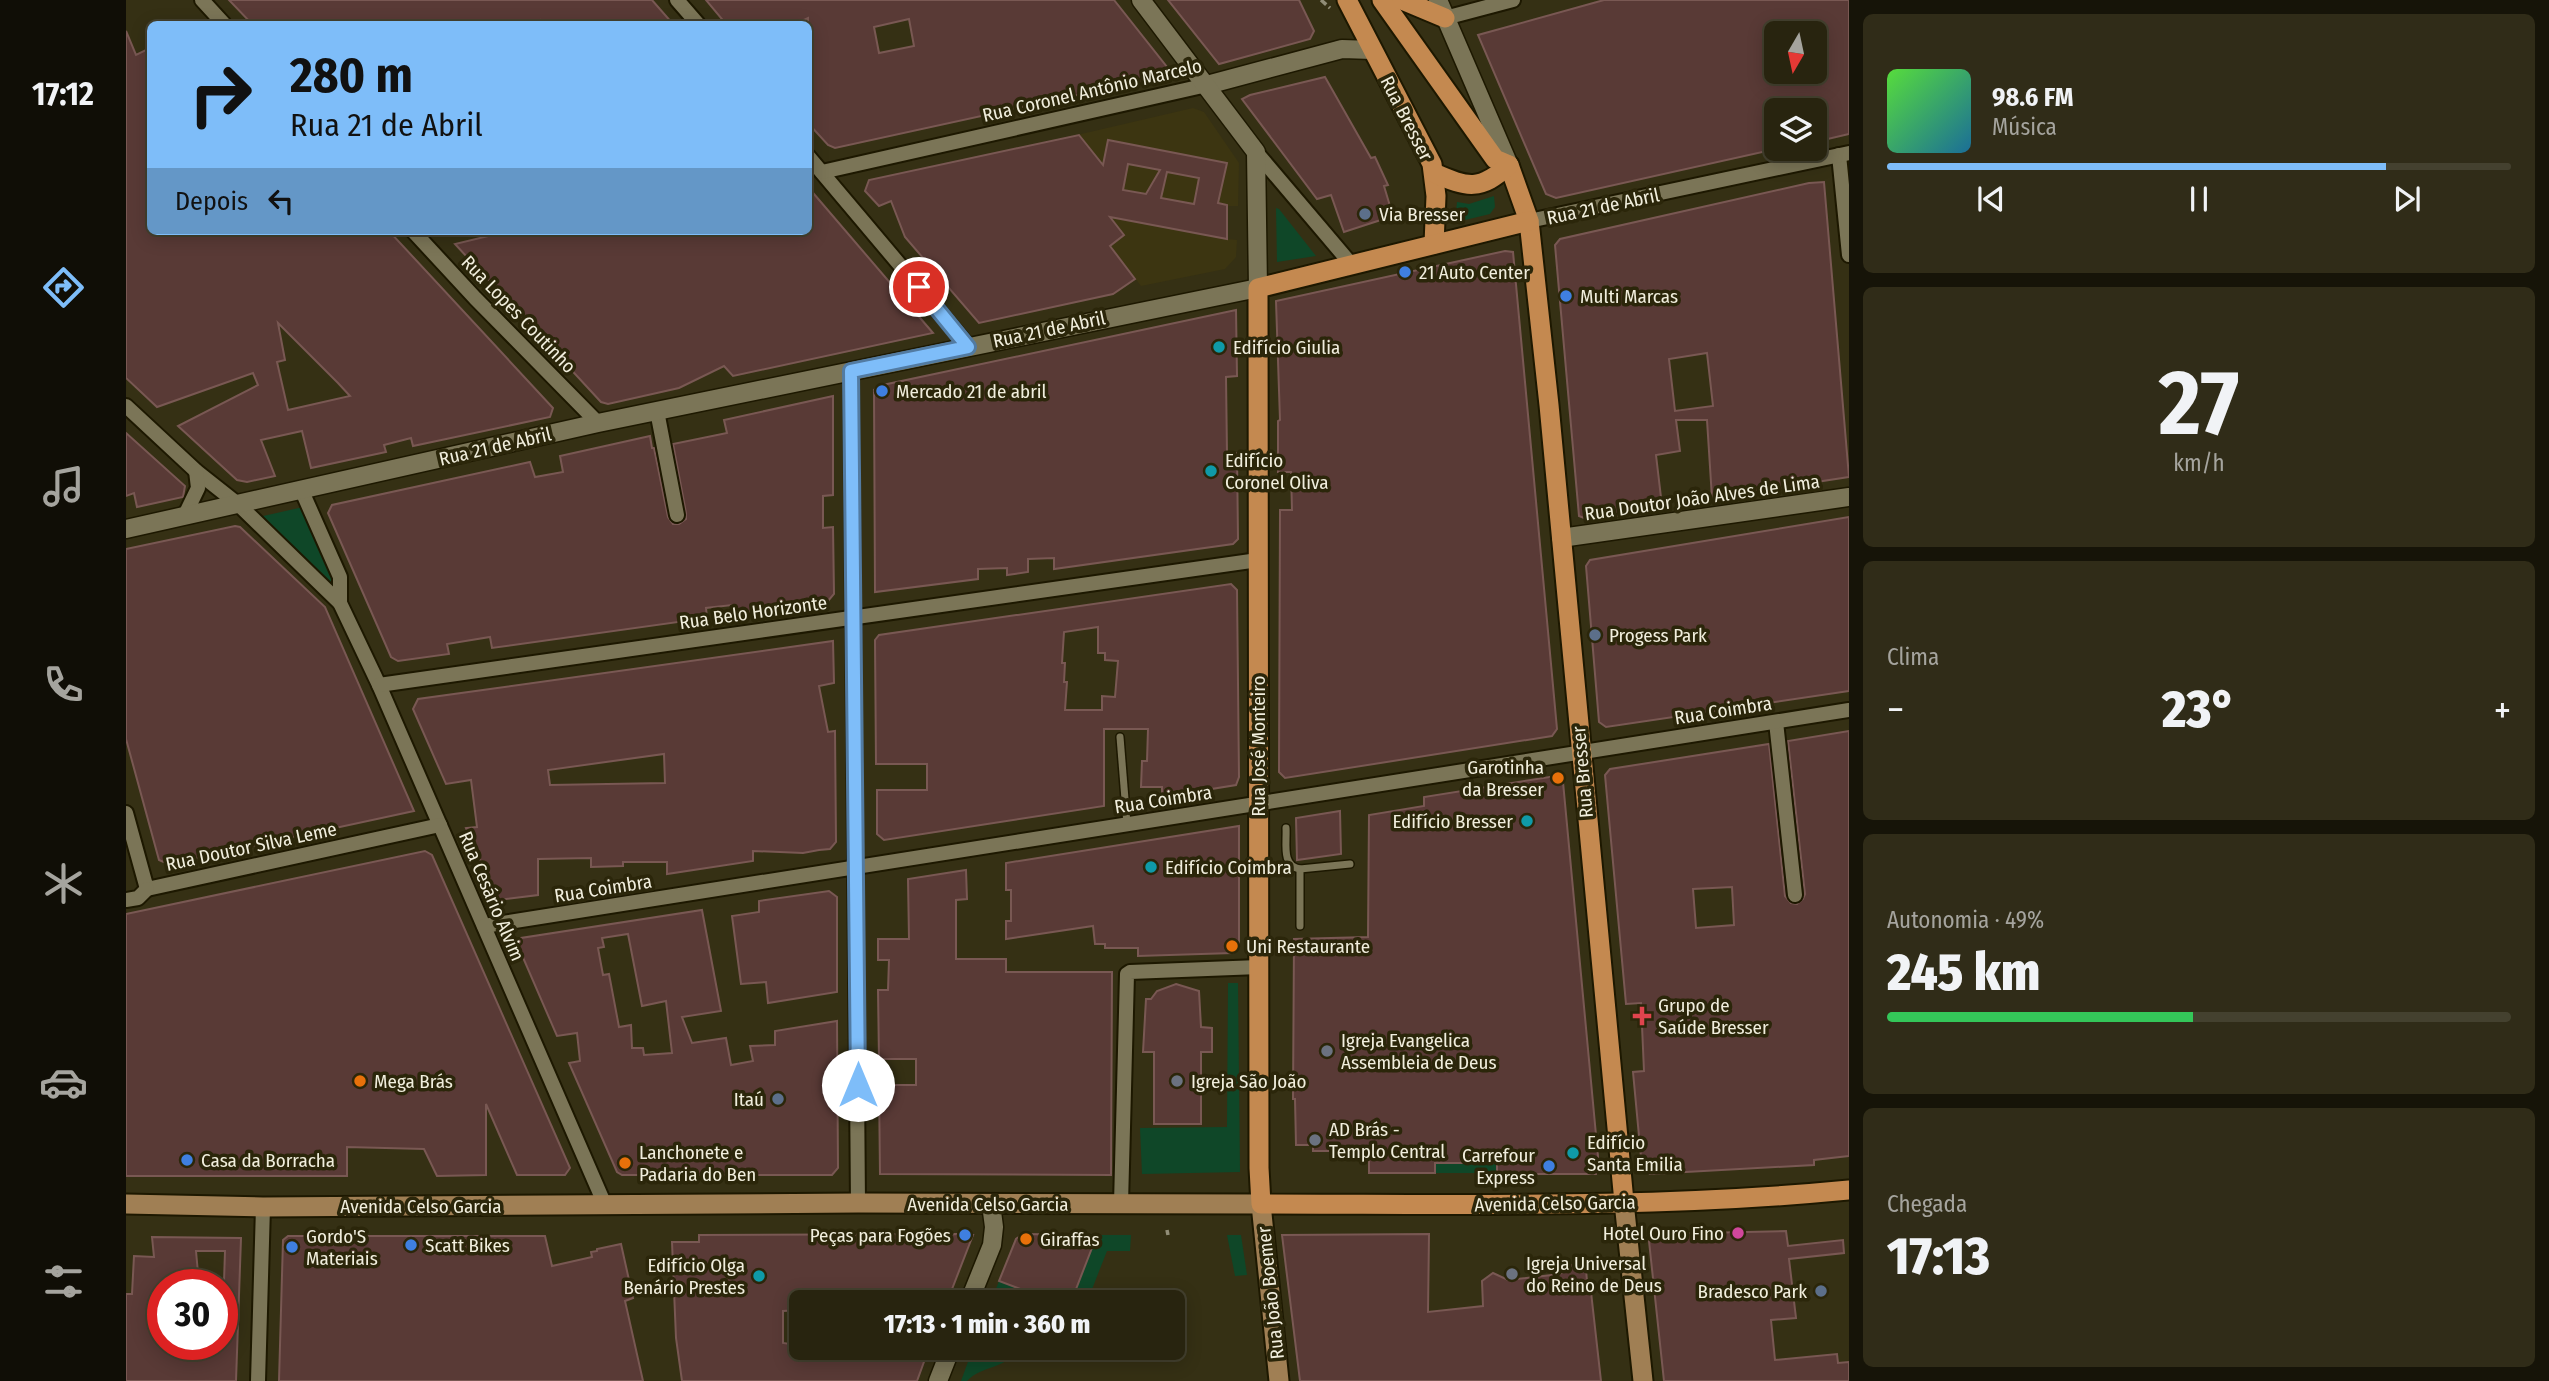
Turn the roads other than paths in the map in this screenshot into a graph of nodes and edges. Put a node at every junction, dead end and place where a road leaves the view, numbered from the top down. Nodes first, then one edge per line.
1 (202, 0) edge
2 (677, 0) edge
3 (1141, 0) edge
4 (1347, 0) edge
5 (1382, 0) edge
6 (1402, 0) edge
7 (1513, 0) edge
8 (1442, 9) edge
9 (221, 21) edge
10 (695, 21) edge
11 (1360, 26) junction
12 (1342, 49) junction
13 (1371, 50) junction
14 (1207, 85) junction
15 (1256, 152) junction
16 (1844, 154) edge
17 (812, 161) edge
18 (1509, 165) junction
19 (822, 172) junction
20 (1434, 173) junction
21 (1529, 221) junction
22 (422, 235) edge
23 (1434, 244) junction
24 (1849, 255) edge
25 (1351, 264) junction
26 (1258, 288) junction
27 (968, 347) junction
28 (851, 371) junction
29 (126, 406) edge
30 (657, 411) junction
31 (598, 423) junction
32 (197, 471) junction
33 (301, 489) junction
34 (1849, 497) edge
35 (239, 505) junction
36 (677, 515) dead end
37 (184, 517) junction
38 (126, 529) edge
39 (1562, 538) junction
40 (1258, 560) junction
41 (340, 603) junction
42 (854, 617) junction
43 (379, 685) junction
44 (1849, 710) edge
45 (1776, 722) junction
46 (1120, 737) dead end
47 (1580, 752) junction
48 (1259, 804) junction
49 (126, 813) edge
50 (440, 825) junction
51 (1127, 825) junction
52 (1286, 828) dead end
53 (1350, 864) dead end
54 (857, 867) junction
55 (1300, 869) junction
56 (147, 889) junction
57 (1795, 895) dead end
58 (126, 900) edge
59 (484, 926) junction
60 (1300, 926) dead end
61 (1259, 967) junction
62 (1849, 1190) edge
63 (1624, 1202) junction
64 (858, 1203) junction
65 (991, 1203) junction
66 (126, 1204) edge
67 (1121, 1204) junction
68 (1261, 1204) junction
69 (605, 1205) junction
70 (263, 1207) junction
71 (974, 1290) edge
72 (946, 1360) edge
73 (1279, 1380) edge
74 (258, 1381) edge
75 (938, 1381) edge
76 (1643, 1381) edge

1 - 9 street
2 - 10 street
3 - 14 street
4 - 11 main road, Rua Bresser
5 - 18 main road, Rua Bresser
6 - 8 main road
7 - 8 street
8 - 18 street, Rua Bresser
11 - 12 street
11 - 13 main road, Rua Bresser
12 - 13 street, Rua Coronel Antônio Marcelo
12 - 14 street, Rua Coronel Antônio Marcelo
13 - 20 main road, Rua Bresser
14 - 15 street
14 - 19 street, Rua Coronel Antônio Marcelo
15 - 25 street
15 - 26 street
16 - 21 street, Rua 21 de Abril
16 - 24 street
17 - 19 street
18 - 20 main road
18 - 21 main road, Rua Bresser
19 - 27 street
20 - 23 main road, Rua Bresser
21 - 23 main road, Rua 21 de Abril
21 - 39 main road, Rua Bresser
22 - 31 street, Rua Lopes Coutinho
23 - 25 main road, Rua 21 de Abril
25 - 26 main road, Rua 21 de Abril
26 - 27 street, Rua 21 de Abril
26 - 40 main road, Rua José Monteiro
27 - 28 street, Rua 21 de Abril
28 - 30 street, Rua 21 de Abril
28 - 42 street
29 - 32 street, Rua Cesário Alvim
30 - 31 street, Rua 21 de Abril
30 - 36 street
31 - 33 street, Rua 21 de Abril
32 - 35 street, Rua Cesário Alvim
32 - 37 street
33 - 35 street, Rua 21 de Abril
33 - 41 street, Rua Cesário Alvim
34 - 39 street, Rua Doutor João Alves de Lima
35 - 37 street, Rua 21 de Abril
35 - 41 street, Rua Cesário Alvim
37 - 38 street, Rua 21 de Abril
39 - 47 main road, Rua Bresser
40 - 42 street, Rua Belo Horizonte
40 - 48 main road, Rua José Monteiro
41 - 43 street, Rua Cesário Alvim
42 - 43 street, Rua Belo Horizonte
42 - 54 street
43 - 50 street, Rua Cesário Alvim
44 - 45 street, Rua Coimbra
45 - 47 street, Rua Coimbra
45 - 57 street
46 - 51 lane
47 - 48 street, Rua Coimbra
47 - 63 main road, Rua Bresser
48 - 51 street, Rua Coimbra
48 - 61 main road, Rua José Monteiro
49 - 56 street, Rua Doutor Silva Leme
50 - 56 street, Rua Doutor Silva Leme
50 - 59 street, Rua Cesário Alvim
51 - 54 street, Rua Coimbra
52 - 55 lane
53 - 55 lane
54 - 59 street, Rua Coimbra
54 - 64 street
55 - 60 lane
56 - 58 street
59 - 69 street, Rua Cesário Alvim
61 - 67 street
61 - 68 main road, Rua José Monteiro
62 - 63 main road, Avenida Celso Garcia
63 - 68 main road, Avenida Celso Garcia
63 - 76 main road, Rua Bresser
64 - 65 main road, Avenida Celso Garcia
64 - 69 main road, Avenida Celso Garcia
65 - 67 main road, Avenida Celso Garcia
65 - 71 street
66 - 70 main road, Avenida Celso Garcia
67 - 68 main road, Avenida Celso Garcia
68 - 73 main road, Rua João Boemer
69 - 70 main road, Avenida Celso Garcia
70 - 74 street
72 - 75 street

